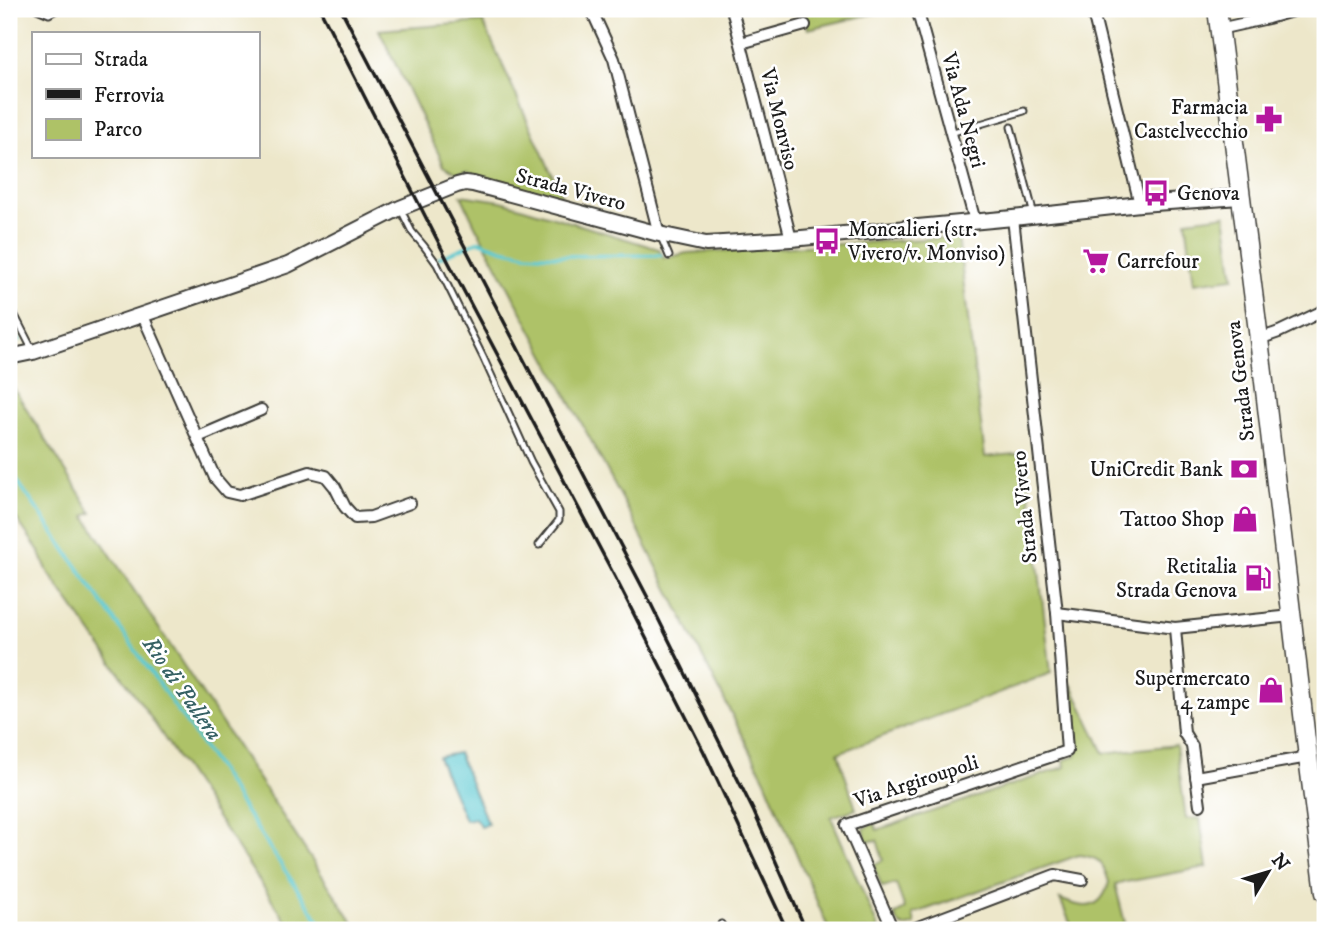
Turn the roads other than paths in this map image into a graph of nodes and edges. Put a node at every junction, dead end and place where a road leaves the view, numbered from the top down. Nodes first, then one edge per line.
1 (37, 9) edge
2 (58, 9) edge
3 (591, 9) edge
4 (732, 9) edge
5 (917, 9) edge
6 (1092, 9) edge
7 (1217, 9) edge
8 (1299, 9) edge
9 (805, 25) dead end
10 (1219, 30) junction
11 (740, 43) junction
12 (1024, 111) dead end
13 (1011, 127) dead end
14 (950, 133) junction
15 (1240, 197) junction
16 (1140, 204) junction
17 (400, 208) junction
18 (1034, 215) junction
19 (1013, 218) junction
20 (975, 222) junction
21 (659, 234) junction
22 (791, 239) junction
23 (668, 256) dead end
24 (9, 304) edge
25 (1325, 310) edge
26 (143, 316) junction
27 (1259, 339) junction
28 (33, 352) junction
29 (9, 357) edge
30 (261, 411) dead end
31 (198, 437) junction
32 (410, 503) dead end
33 (539, 545) dead end
34 (1057, 613) junction
35 (1292, 616) junction
36 (1175, 628) junction
37 (1067, 751) joint
38 (1308, 757) junction
39 (1196, 777) junction
40 (1200, 805) dead end
41 (1082, 880) dead end
42 (1325, 893) edge
43 (893, 930) edge
44 (910, 930) edge

1 - 2 lane
3 - 21 street
4 - 11 street, Via Monviso
5 - 14 street, Via Ada Negri
6 - 16 street
7 - 10 main road, Strada Genova
8 - 10 street
9 - 11 street
10 - 15 main road, Strada Genova
11 - 22 street, Via Monviso
12 - 14 lane
13 - 18 lane
14 - 20 street, Via Ada Negri
15 - 16 street, Strada Vivero
15 - 27 main road, Strada Genova
16 - 18 street, Strada Vivero
17 - 21 street, Strada Vivero
17 - 26 street, Strada Vivero
17 - 33 lane
18 - 19 street, Strada Vivero
19 - 20 street, Strada Vivero
19 - 34 street, Strada Vivero
20 - 22 street, Strada Vivero
21 - 22 street, Strada Vivero
21 - 23 lane
24 - 28 lane
25 - 27 street
26 - 28 street, Strada Vivero
26 - 31 street
27 - 35 main road, Strada Genova
28 - 29 street, Strada Vivero
30 - 31 street
31 - 32 street
34 - 36 street
34 - 37 street, Strada Vivero
35 - 36 street
35 - 38 main road, Strada Genova
36 - 39 street
37 - 43 street, Via Argiroupoli
38 - 39 street
38 - 42 main road, Strada Genova
39 - 40 street
41 - 44 street

